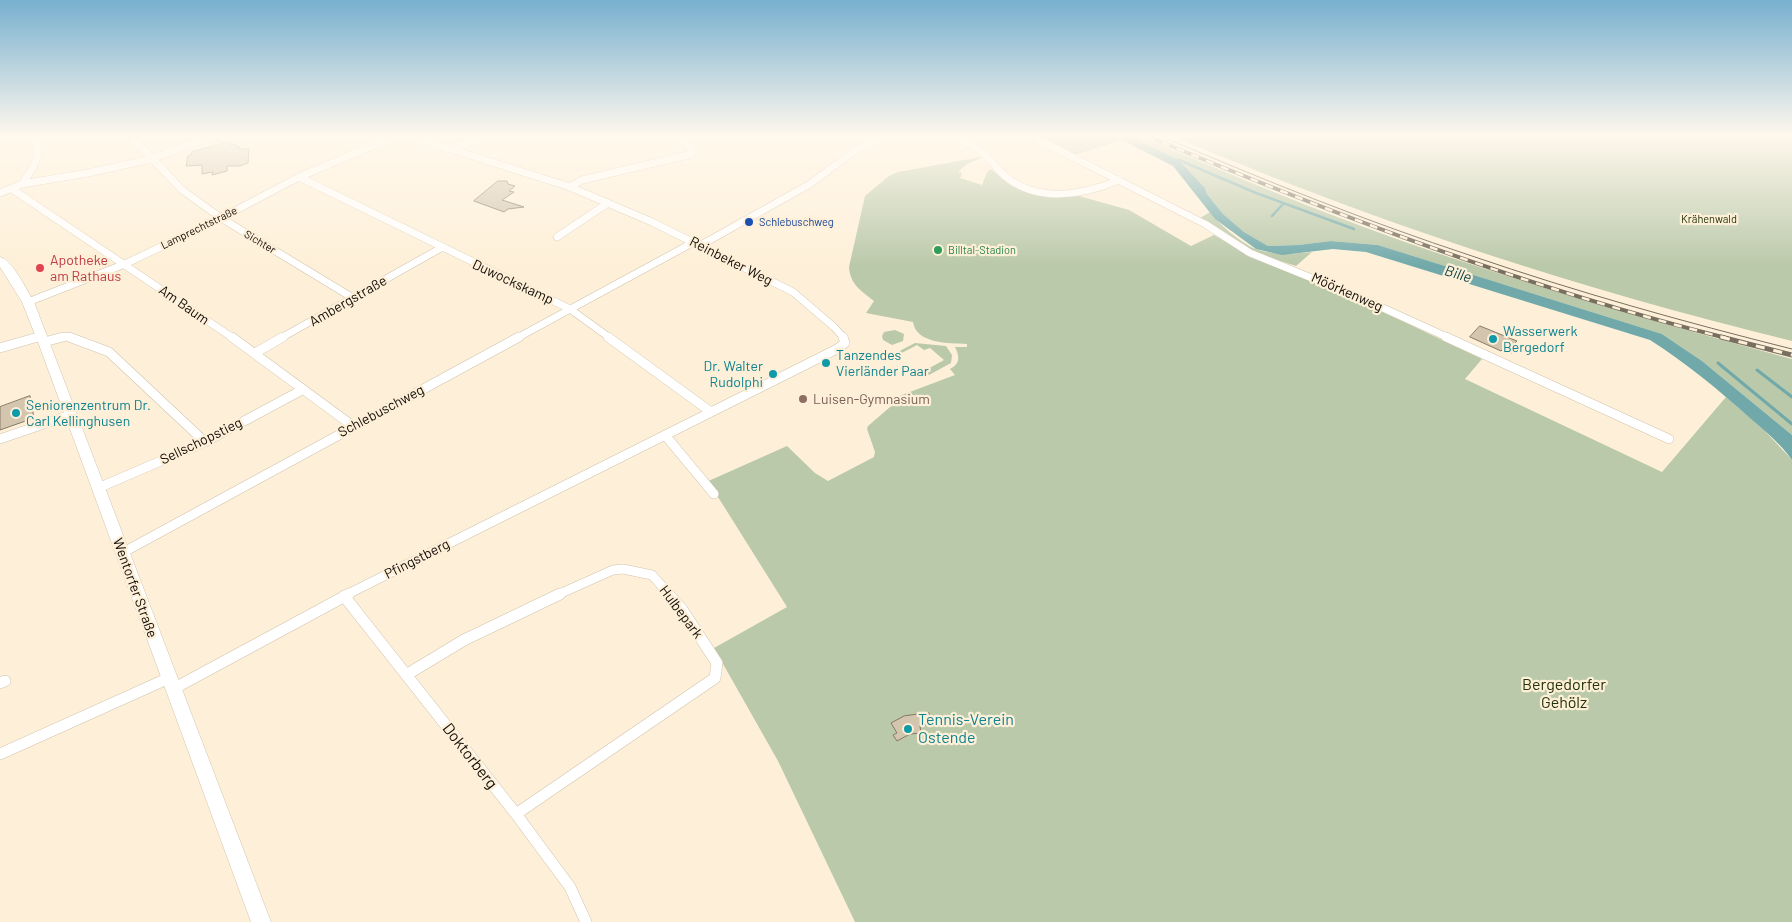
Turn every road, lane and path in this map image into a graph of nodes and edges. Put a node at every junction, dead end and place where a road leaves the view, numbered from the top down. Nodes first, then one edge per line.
1 (25, 179) edge
2 (52, 179) edge
3 (171, 179) edge
4 (297, 179) edge
5 (301, 179) edge
6 (544, 179) edge
7 (586, 179) edge
8 (817, 179) edge
9 (1008, 179) edge
10 (1119, 180) joint
11 (22, 184) junction
12 (570, 187) junction
13 (12, 189) junction
14 (0, 193) edge
15 (608, 203) junction
16 (221, 218) junction
17 (557, 237) dead end
18 (697, 244) junction
19 (441, 248) junction
20 (0, 260) edge
21 (125, 264) junction
22 (354, 298) junction
23 (28, 302) junction
24 (570, 309) junction
25 (843, 336) joint
26 (43, 339) junction
27 (0, 348) edge
28 (255, 353) junction
29 (302, 390) junction
30 (711, 412) junction
31 (70, 415) junction
32 (353, 426) junction
33 (665, 435) junction
34 (0, 439) edge
35 (1669, 439) dead end
36 (205, 442) junction
37 (98, 488) junction
38 (714, 494) dead end
39 (122, 553) junction
40 (344, 596) junction
41 (406, 675) junction
42 (171, 684) junction
43 (0, 754) edge
44 (516, 814) junction
45 (261, 922) edge
46 (586, 922) edge

1 - 11 street
2 - 11 street
3 - 16 street, Sichter
4 - 16 street, Lamprechtstraße
5 - 19 street, Duwockskamp
6 - 12 street, Reinbeker Weg
7 - 12 street
8 - 18 street, Schlebuschweg
9 - 10 street
10 - 35 street, Möörkenweg
11 - 13 street
12 - 15 street, Reinbeker Weg
13 - 14 street
13 - 21 street, Am Baum
15 - 17 street
15 - 18 street, Reinbeker Weg
16 - 21 street, Lamprechtstraße
16 - 22 street, Sichter
18 - 24 street, Schlebuschweg
18 - 25 street, Reinbeker Weg
19 - 22 street, Ambergstraße
19 - 24 street, Duwockskamp
20 - 23 main road, Wentorfer Straße
21 - 23 street, Lamprechtstraße
21 - 28 street, Am Baum
22 - 28 street, Ambergstraße
23 - 26 main road, Wentorfer Straße
24 - 30 street, Duwockskamp
24 - 32 street, Schlebuschweg
25 - 30 street, Pfingstberg
26 - 27 street
26 - 31 main road, Wentorfer Straße
26 - 36 street
28 - 29 street, Am Baum
29 - 32 street, Am Baum
29 - 36 street, Sellschopstieg
30 - 33 street, Pfingstberg
31 - 34 street
31 - 37 main road, Wentorfer Straße
32 - 39 street, Schlebuschweg
33 - 38 street
33 - 40 street, Pfingstberg
36 - 37 street, Sellschopstieg
37 - 39 main road, Wentorfer Straße
39 - 42 main road, Wentorfer Straße
40 - 41 street, Doktorberg
40 - 42 street, Pfingstberg
41 - 44 street, Doktorberg
41 - 44 street, Hulbepark
42 - 43 street, Pfingstberg
42 - 45 main road, Wentorfer Straße
44 - 46 street, Doktorberg

